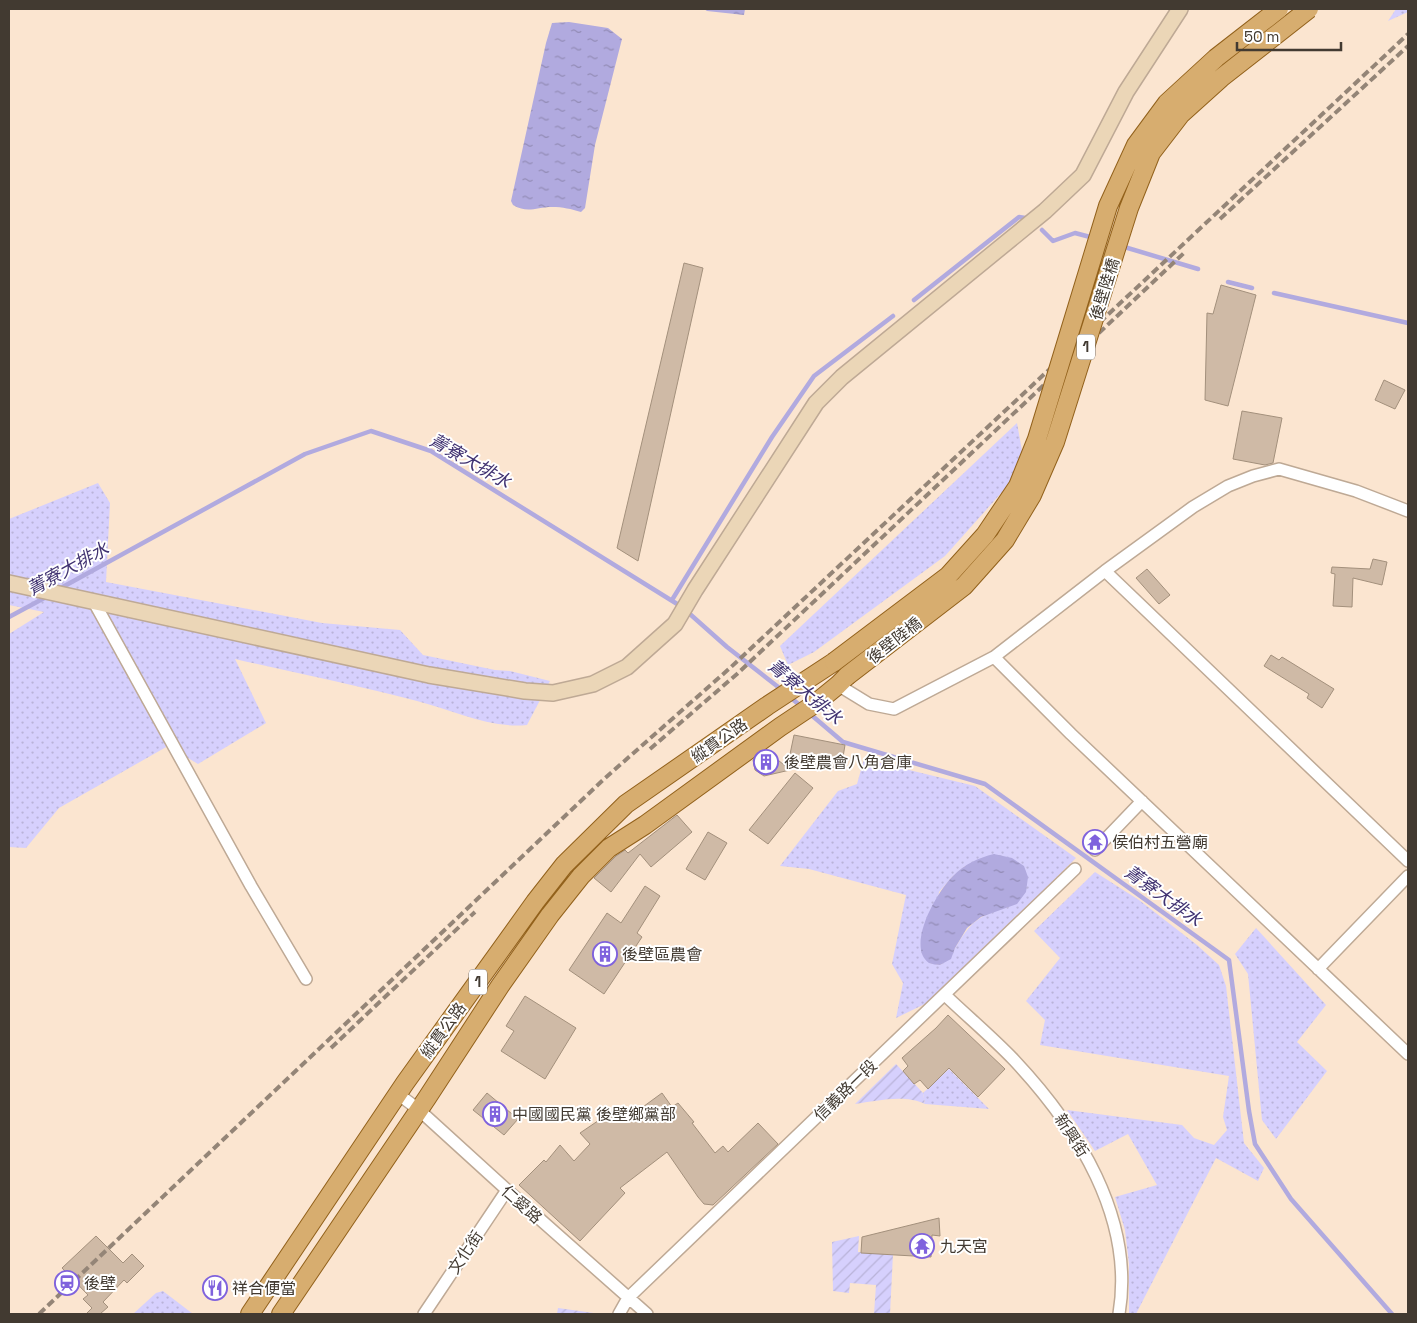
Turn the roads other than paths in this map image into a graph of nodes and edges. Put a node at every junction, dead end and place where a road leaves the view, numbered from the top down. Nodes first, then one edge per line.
1 (1180, 9) edge
2 (1279, 9) edge
3 (1309, 9) edge
4 (1408, 511) edge
5 (1105, 571) junction
6 (16, 585) edge
7 (94, 602) junction
8 (994, 657) junction
9 (843, 681) junction
10 (767, 706) joint
11 (1142, 801) junction
12 (1095, 850) dead end
13 (1408, 861) edge
14 (1075, 869) dead end
15 (1408, 876) edge
16 (1318, 969) junction
17 (482, 976) junction
18 (306, 980) dead end
19 (500, 986) junction
20 (945, 995) junction
21 (1408, 1054) edge
22 (398, 1094) junction
23 (418, 1109) junction
24 (507, 1190) junction
25 (628, 1298) junction
26 (250, 1314) edge
27 (281, 1314) edge
28 (424, 1314) edge
29 (619, 1314) edge
30 (647, 1314) edge
31 (1119, 1314) edge

1 - 7 street
2 - 10 main road, 後壁陸橋 / 1, bridge
3 - 9 main road, 後壁陸橋 / 1, bridge
4 - 5 street
5 - 8 street
5 - 13 street
6 - 7 street
7 - 18 street
8 - 9 street
8 - 11 street
9 - 19 main road, 縱貫公路 / 1
10 - 17 main road, 縱貫公路 / 1
11 - 12 street
11 - 16 street
14 - 20 street, 信義路一段
15 - 16 street
16 - 21 street
17 - 19 main road
17 - 22 main road, 縱貫公路 / 1
19 - 23 main road, 縱貫公路 / 1
20 - 25 street, 信義路一段
20 - 31 street, 新興街
22 - 23 street, 仁愛路
22 - 26 main road, 縱貫公路 / 1
23 - 24 street, 仁愛路
23 - 27 main road, 縱貫公路 / 1
24 - 25 street, 仁愛路
24 - 28 street, 文化街
25 - 29 street, 信義路一段
25 - 30 street, 仁愛路

